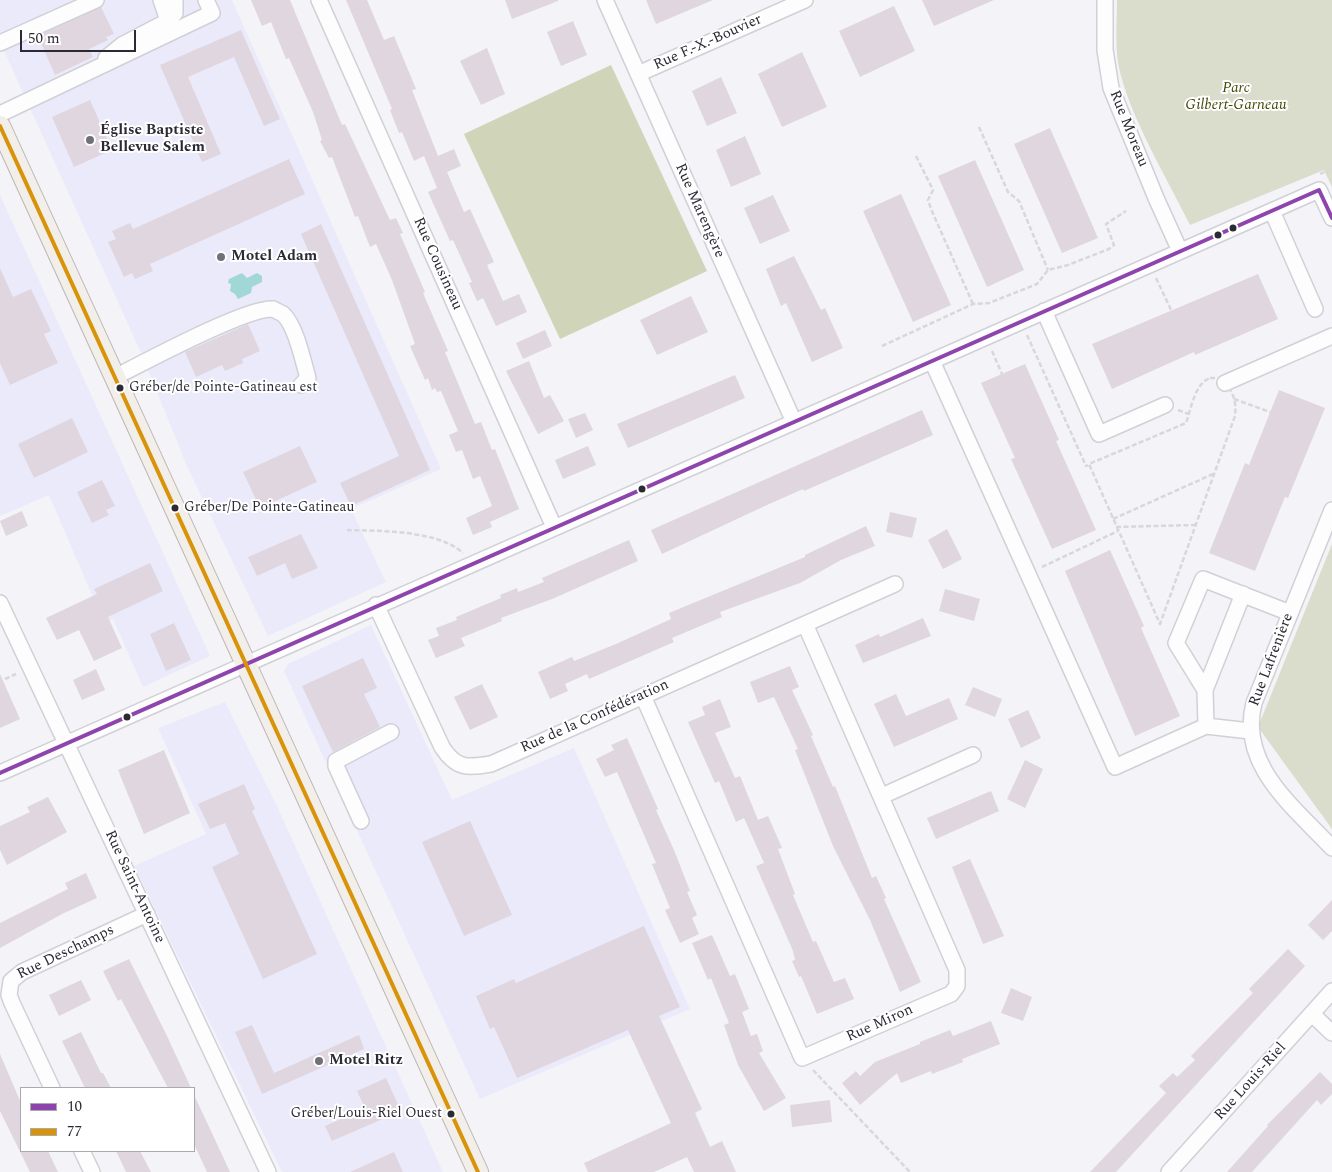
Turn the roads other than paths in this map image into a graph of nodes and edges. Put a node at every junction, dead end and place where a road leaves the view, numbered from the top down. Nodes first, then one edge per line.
1 (96, 0) edge
2 (161, 0) edge
3 (175, 0) edge
4 (206, 0) edge
5 (319, 0) edge
6 (605, 0) edge
7 (805, 0) edge
8 (1104, 0) edge
9 (168, 21) junction
10 (0, 43) edge
11 (638, 74) junction
12 (0, 107) edge
13 (0, 114) edge
14 (0, 126) edge
15 (1272, 211) junction
16 (1332, 218) edge
17 (1180, 251) junction
18 (1315, 309) dead end
19 (1044, 311) junction
20 (1332, 336) edge
21 (932, 361) junction
22 (115, 377) junction
23 (1225, 383) road end
24 (301, 385) dead end
25 (1165, 404) dead end
26 (794, 422) junction
27 (1332, 510) edge
28 (554, 528) junction
29 (895, 584) dead end
30 (1244, 594) junction
31 (0, 603) edge
32 (376, 605) junction
33 (1290, 613) junction
34 (805, 624) junction
35 (246, 664) junction
36 (1205, 690) junction
37 (643, 696) junction
38 (1206, 726) junction
39 (1250, 730) junction
40 (391, 732) dead end
41 (67, 743) junction
42 (973, 755) dead end
43 (0, 773) edge
44 (882, 796) junction
45 (361, 821) dead end
46 (1332, 848) edge
47 (147, 914) junction
48 (1332, 991) edge
49 (1312, 1014) junction
50 (1332, 1033) edge
51 (52, 1087) edge
52 (82, 1152) edge
53 (92, 1172) edge
54 (268, 1172) edge
55 (478, 1172) edge
56 (1169, 1172) edge

1 - 10 street
2 - 9 street
3 - 9 street
4 - 13 street
5 - 28 street, Rue Cousineau
6 - 11 street, Rue Marengère
7 - 11 street, Rue F.-X.-Bouvier
8 - 17 street, Rue Moreau
9 - 12 street
11 - 26 street, Rue Marengère
14 - 22 main road
15 - 16 street
15 - 17 street
15 - 18 street
17 - 19 street
19 - 21 street
19 - 25 street
20 - 23 street
21 - 26 street
21 - 38 street
22 - 24 street
22 - 35 main road
26 - 28 street
27 - 33 street, Rue Lafrenière
28 - 32 street
29 - 34 street, Rue de la Confédération
30 - 33 street
30 - 36 street
30 - 36 street
31 - 41 street, Rue Saint-Antoine
32 - 35 street
32 - 37 street, Rue de la Confédération
33 - 39 street, Rue Lafrenière
34 - 37 street, Rue de la Confédération
34 - 44 street, Rue Miron
35 - 41 street
35 - 55 main road
36 - 38 street
37 - 44 street, Rue Miron
38 - 39 street
39 - 46 street, Rue Lafrenière
40 - 45 street
41 - 43 street
41 - 47 street, Rue Saint-Antoine
42 - 44 street
47 - 51 street, Rue Deschamps
47 - 54 street, Rue Saint-Antoine
48 - 49 street, Rue Louis-Riel
49 - 50 street
49 - 56 street, Rue Louis-Riel
52 - 53 street

